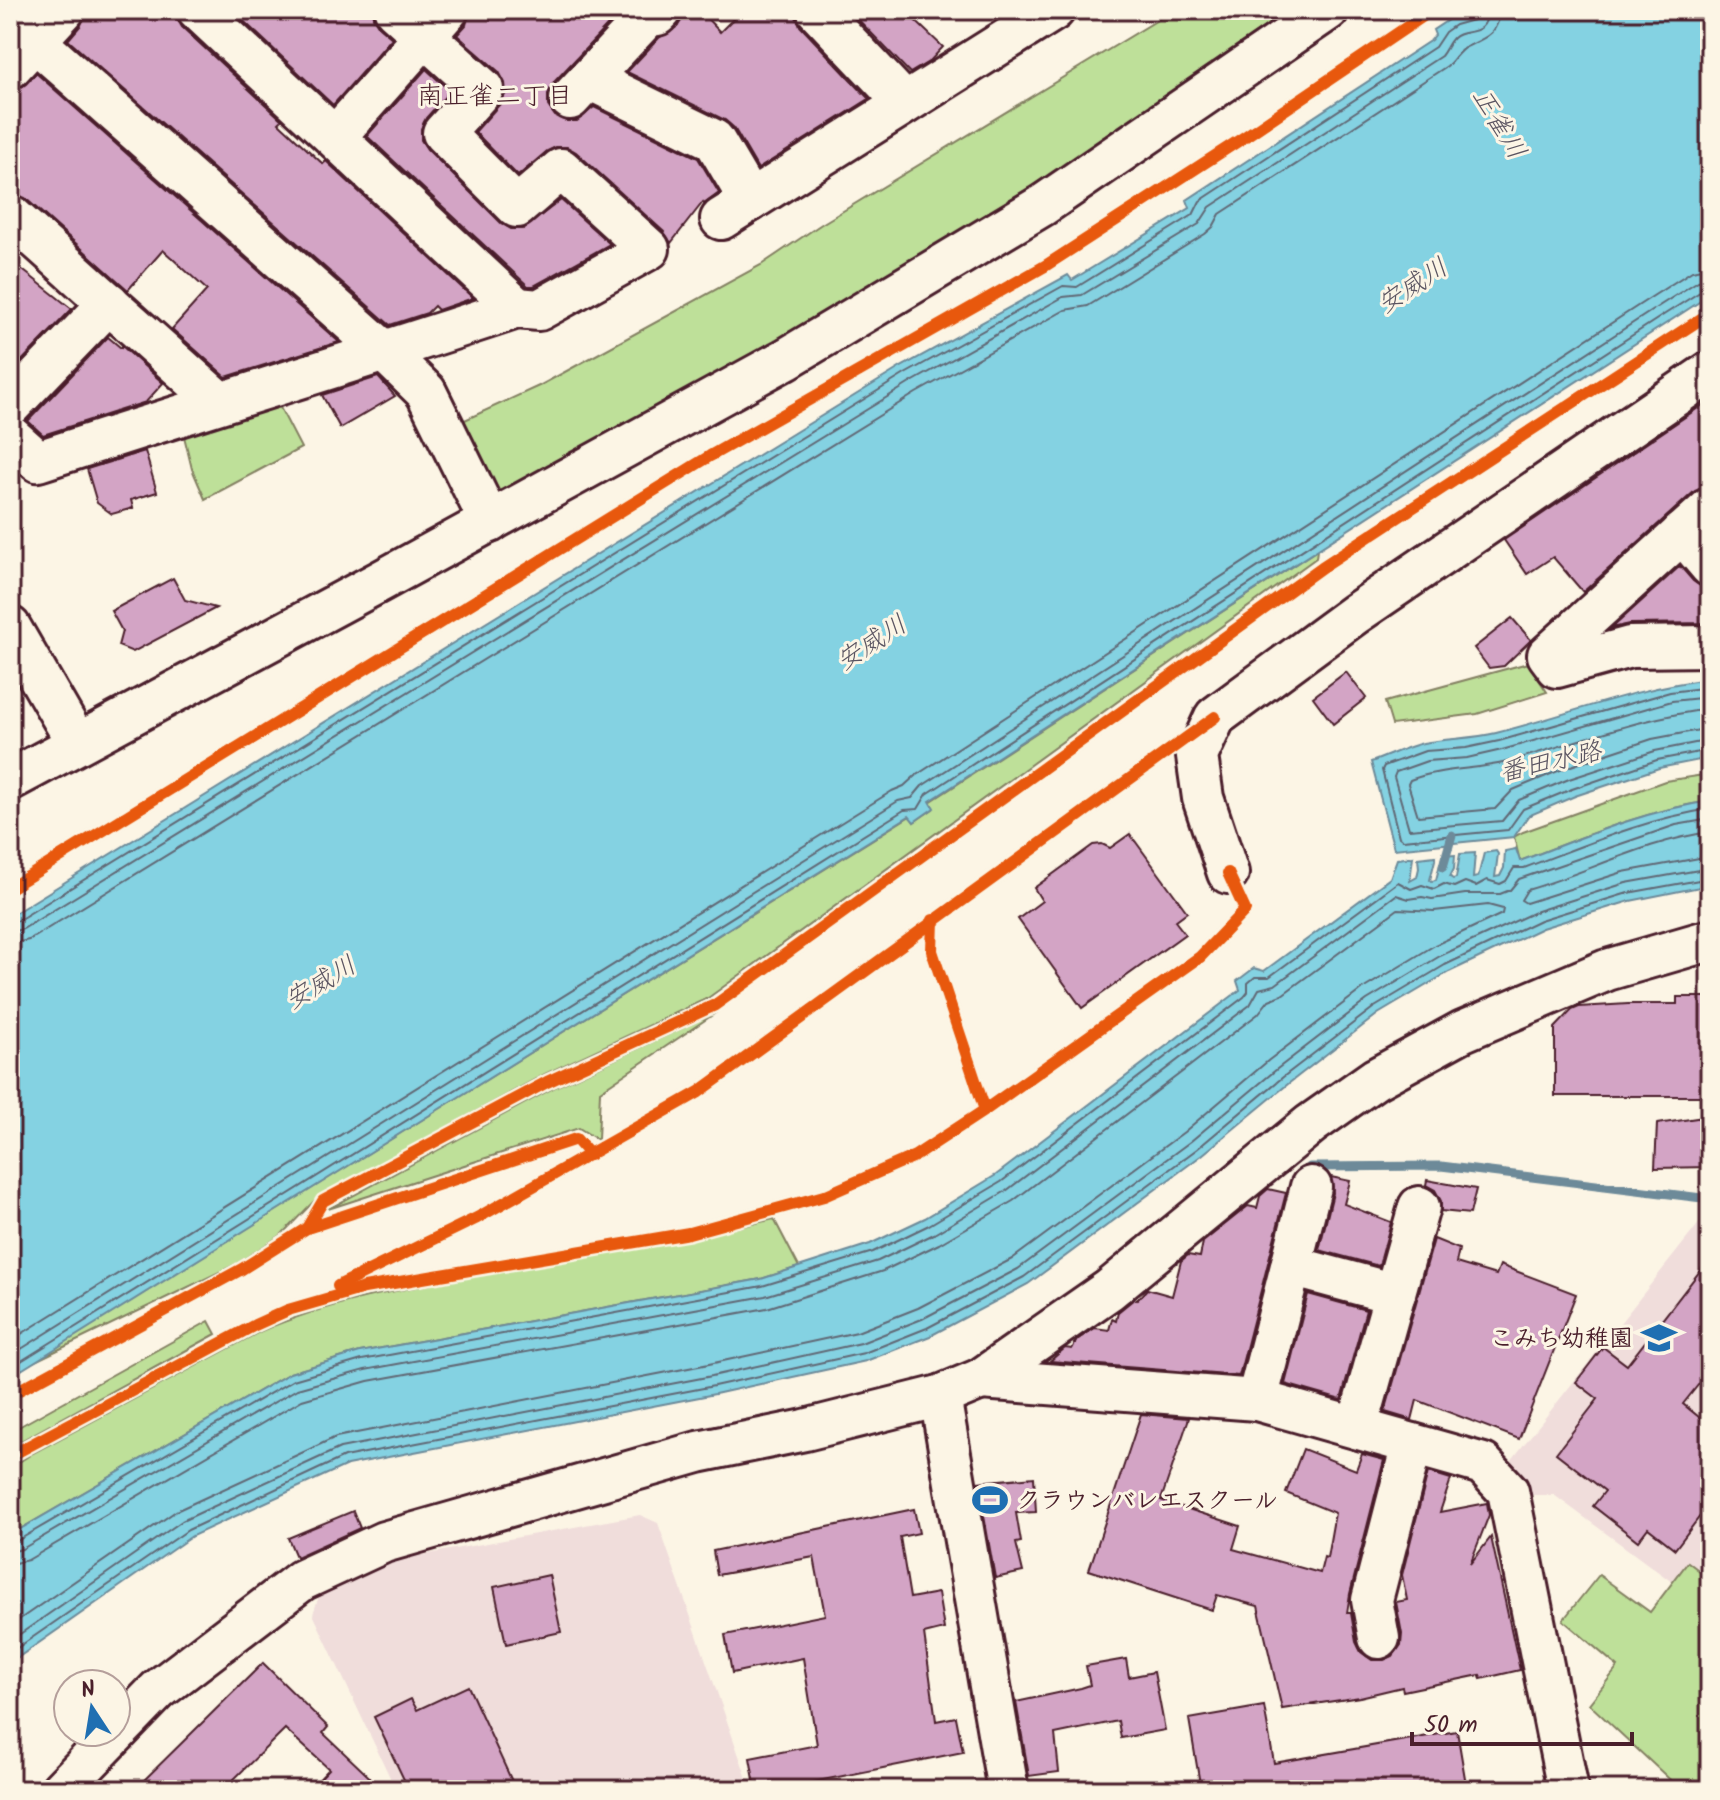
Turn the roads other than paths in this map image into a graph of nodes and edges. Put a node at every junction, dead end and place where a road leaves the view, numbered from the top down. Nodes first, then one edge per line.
1 (64, 10) edge
2 (198, 10) edge
3 (395, 10) edge
4 (1054, 10) edge
5 (1328, 10) edge
6 (650, 12) edge
7 (824, 13) edge
8 (437, 24) edge
9 (18, 43) edge
10 (905, 103) junction
11 (335, 137) junction
12 (14, 227) edge
13 (109, 303) junction
14 (517, 308) junction
15 (385, 352) junction
16 (1710, 372) edge
17 (219, 402) junction
18 (10, 406) edge
19 (10, 436) edge
20 (1696, 521) edge
21 (490, 522) junction
22 (1710, 566) edge
23 (10, 627) edge
24 (1710, 646) edge
25 (77, 743) junction
26 (10, 780) edge
27 (1228, 873) dead end
28 (1710, 940) edge
29 (1311, 1187) dead end
30 (1419, 1207) dead end
31 (1291, 1266) junction
32 (1395, 1294) junction
33 (981, 1379) junction
34 (940, 1396) junction
35 (1257, 1400) junction
36 (1357, 1428) junction
37 (1412, 1444) junction
38 (1379, 1638) dead end
39 (61, 1790) edge
40 (1008, 1790) edge
41 (1568, 1790) edge

1 - 9 street
2 - 11 street
3 - 8 street
4 - 10 street
5 - 21 street
6 - 10 street
7 - 10 street
8 - 11 street
8 - 14 street
9 - 15 street
11 - 14 street
12 - 13 street
13 - 17 street
13 - 18 street
14 - 15 street
15 - 17 street
15 - 21 street
16 - 27 street
17 - 19 street
20 - 22 street
20 - 24 street
21 - 25 street
23 - 25 street
25 - 26 street
28 - 33 street
29 - 31 street
30 - 32 street
31 - 32 street
31 - 35 street
32 - 36 street
33 - 34 street
33 - 35 street
34 - 39 street
34 - 40 street
35 - 36 street
36 - 37 street
37 - 38 street
37 - 41 street

